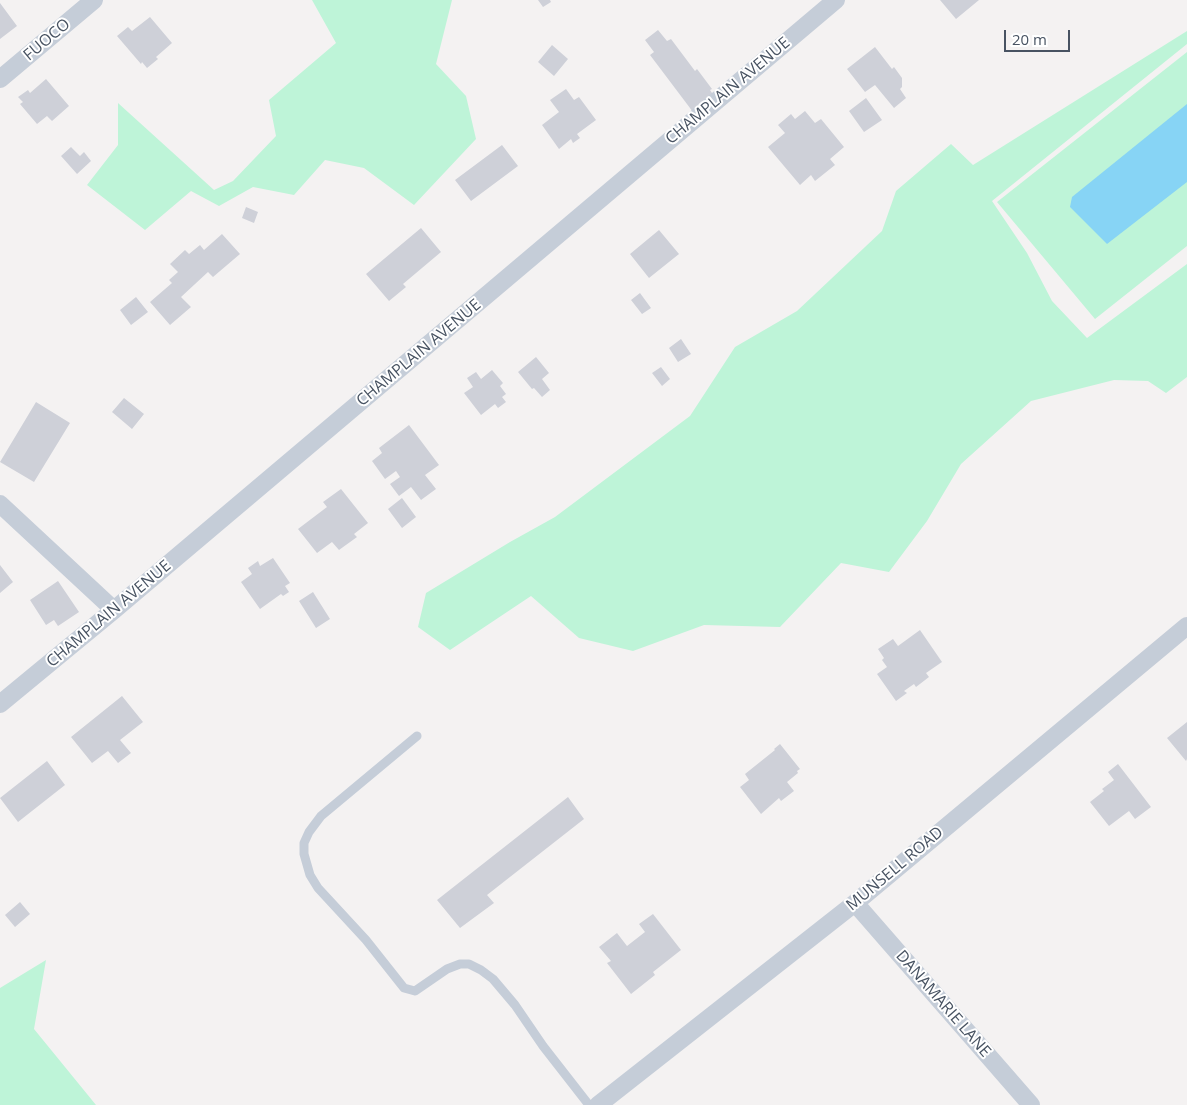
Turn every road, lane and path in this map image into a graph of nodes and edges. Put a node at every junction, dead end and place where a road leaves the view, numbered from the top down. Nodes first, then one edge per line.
1 (94, 0) edge
2 (836, 0) edge
3 (0, 79) edge
4 (0, 504) edge
5 (114, 610) junction
6 (1187, 626) edge
7 (0, 704) edge
8 (417, 736) dead end
9 (855, 903) junction
10 (589, 1105) edge
11 (598, 1105) edge
12 (1031, 1105) edge

1 - 3 street, FUOCO
2 - 5 street, CHAMPLAIN AVENUE
4 - 5 street
5 - 7 street, CHAMPLAIN AVENUE
6 - 9 street, MUNSELL ROAD
8 - 10 lane
9 - 11 street, MUNSELL ROAD
9 - 12 street, DANAMARIE LANE

